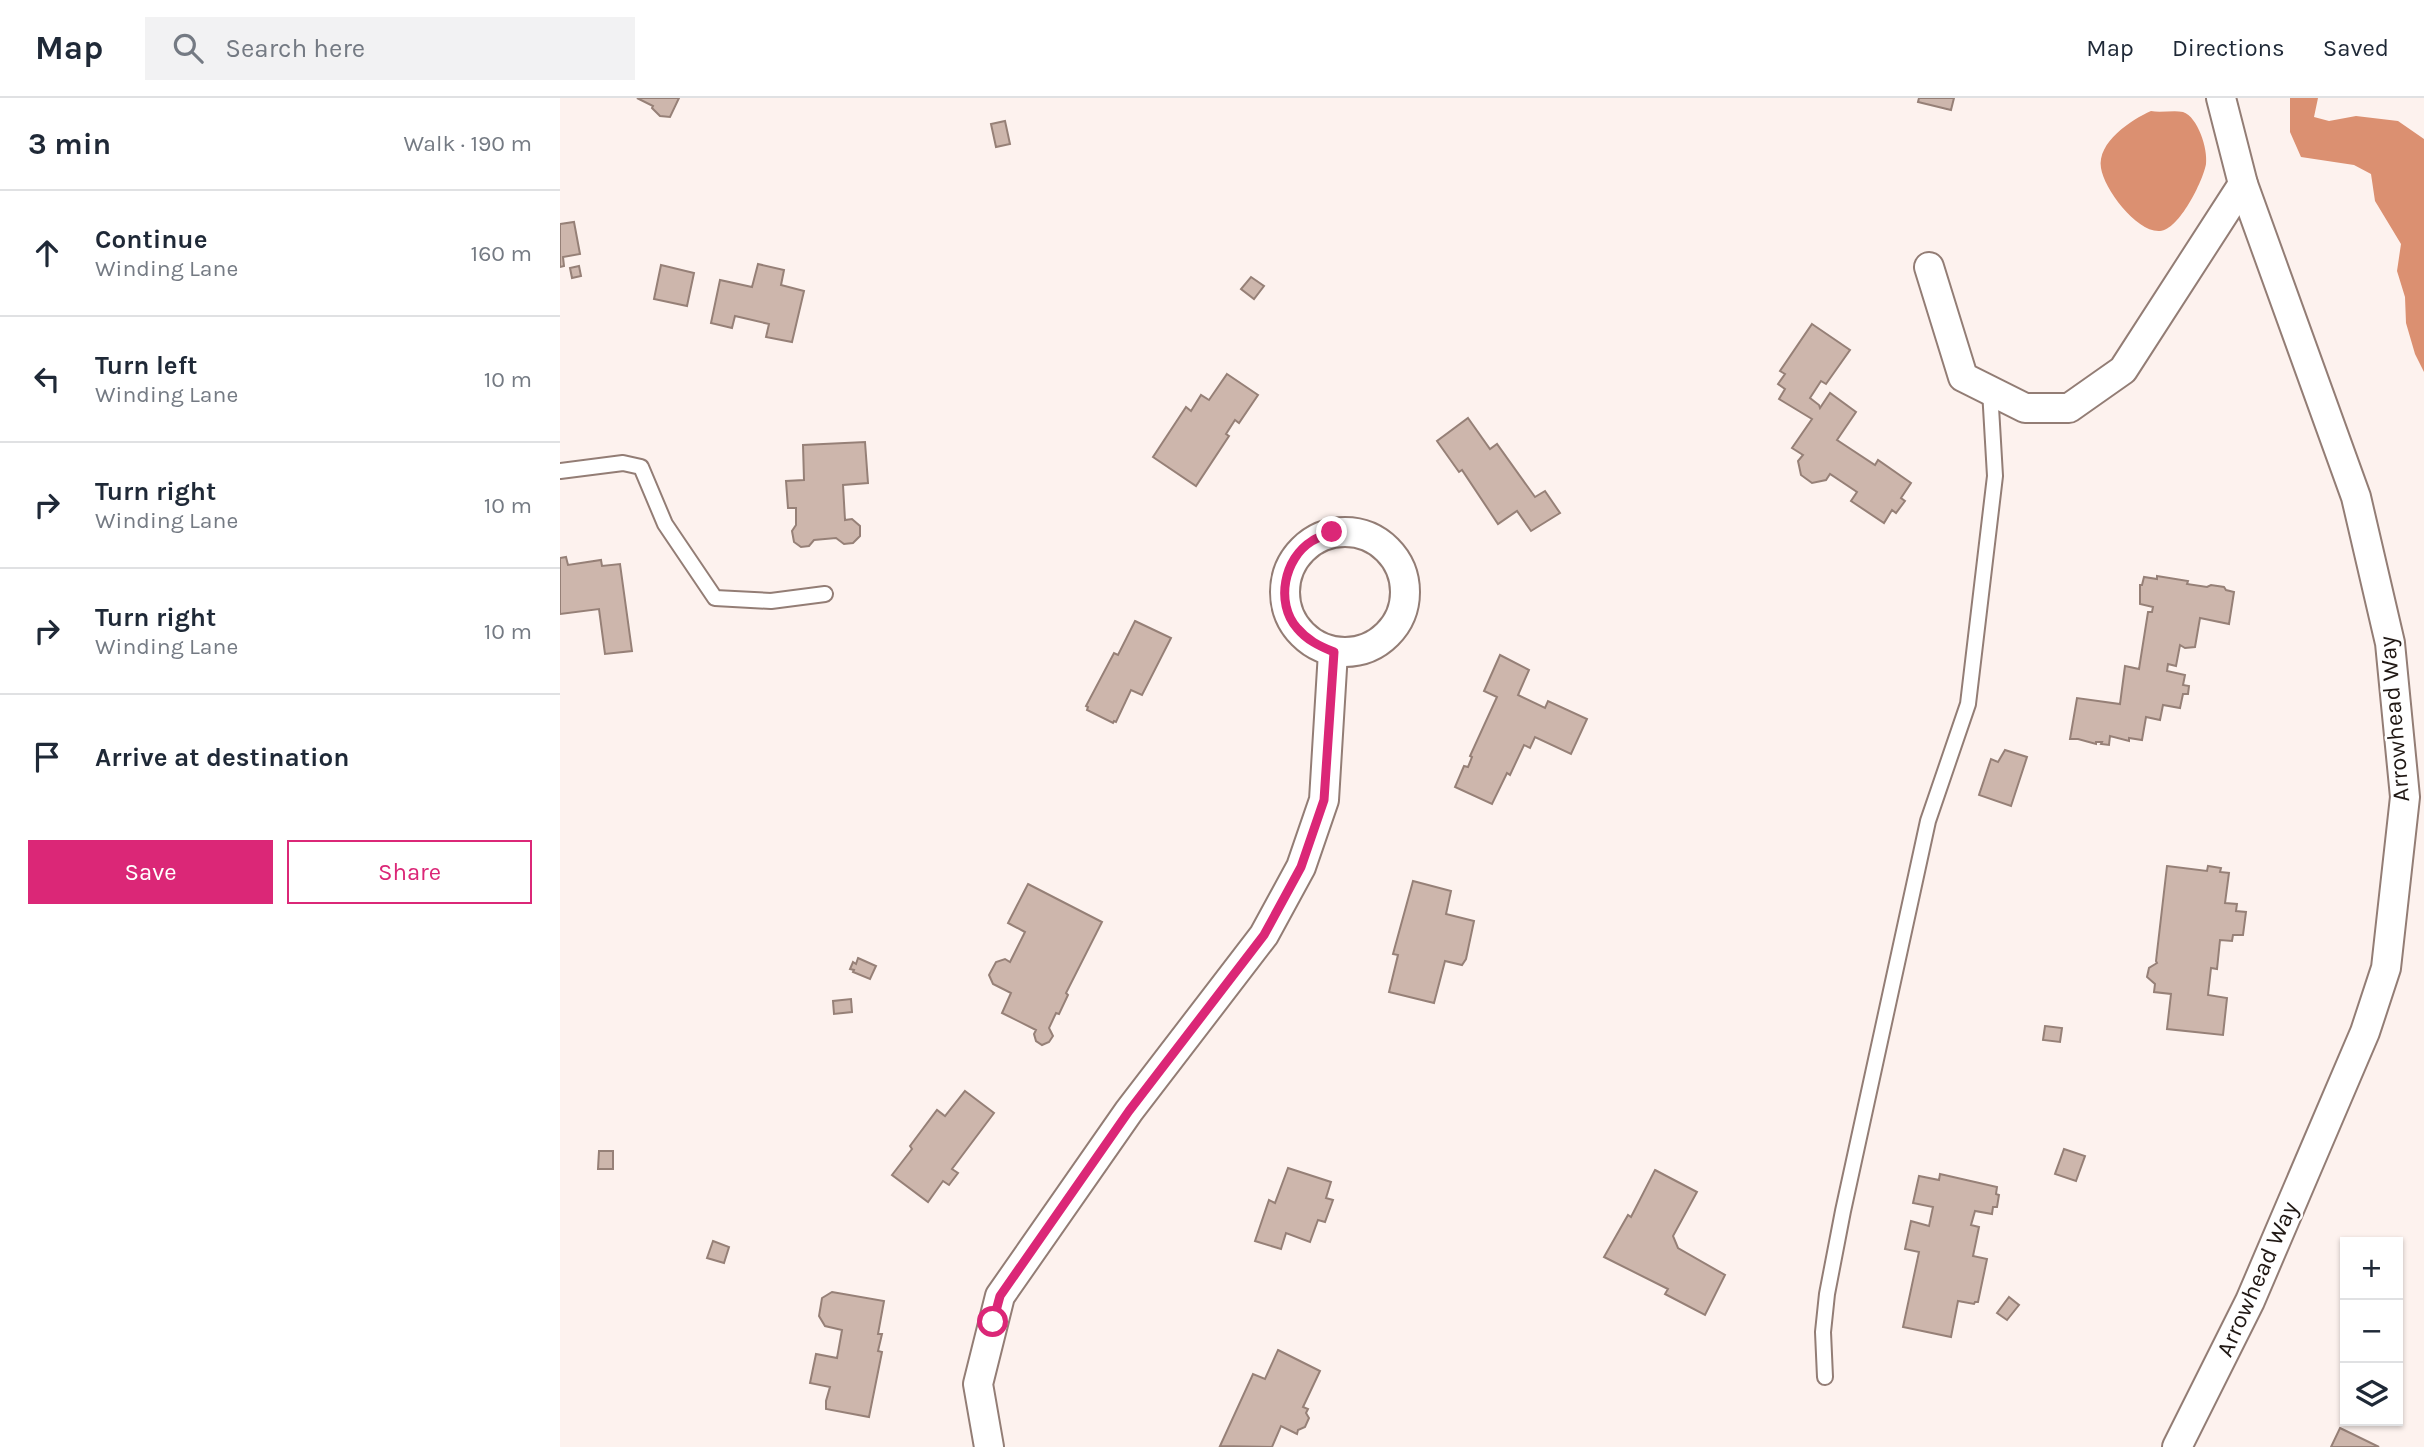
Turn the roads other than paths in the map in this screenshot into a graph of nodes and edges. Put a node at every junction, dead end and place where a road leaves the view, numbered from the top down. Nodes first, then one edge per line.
1 (2221, 98) edge
2 (2243, 184) junction
3 (1929, 267) dead end
4 (1990, 390) junction
5 (560, 471) edge
6 (825, 594) dead end
7 (1334, 652) junction
8 (1825, 1377) dead end
9 (989, 1447) edge
10 (2177, 1447) edge

1 - 2 street, Arrowhead Way
2 - 4 street
2 - 10 street, Arrowhead Way
3 - 4 street
4 - 8 lane
5 - 6 lane
7 - 7 street
7 - 9 street

